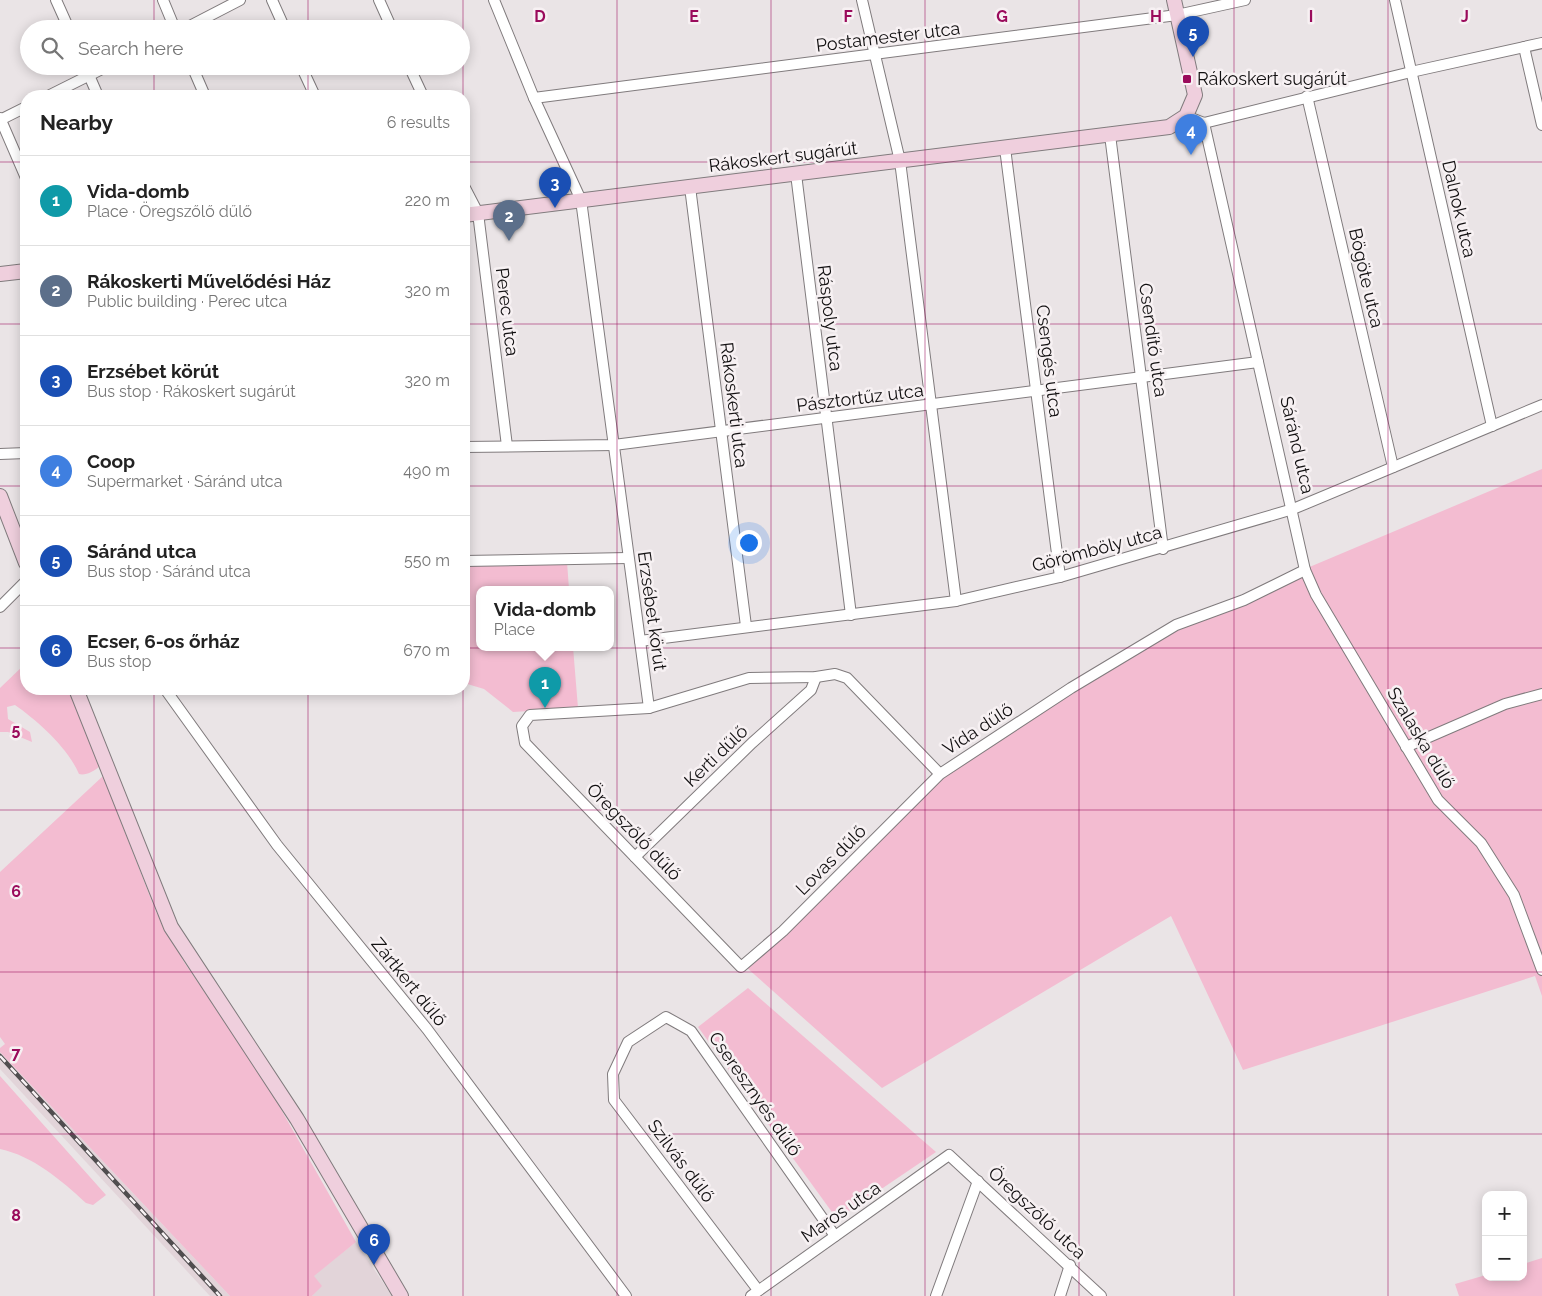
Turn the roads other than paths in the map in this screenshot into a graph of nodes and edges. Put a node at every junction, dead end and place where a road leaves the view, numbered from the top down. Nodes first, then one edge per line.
1 (56, 0) edge
2 (163, 0) edge
3 (240, 0) edge
4 (272, 0) edge
5 (379, 0) edge
6 (494, 0) edge
7 (862, 0) edge
8 (1174, 0) edge
9 (1245, 0) edge
10 (1395, 0) edge
11 (1177, 15) junction
12 (65, 20) edge
13 (171, 20) edge
14 (201, 20) edge
15 (281, 20) edge
16 (388, 20) edge
17 (1542, 43) edge
18 (1524, 47) junction
19 (875, 55) junction
20 (1411, 72) junction
21 (81, 75) edge
22 (89, 75) edge
23 (196, 75) edge
24 (305, 75) edge
25 (413, 75) edge
26 (57, 90) edge
27 (95, 90) edge
28 (203, 90) edge
29 (312, 90) edge
30 (420, 90) edge
31 (1307, 96) junction
32 (534, 98) junction
33 (20, 110) edge
34 (1186, 116) junction
35 (0, 119) edge
36 (1204, 123) junction
37 (1542, 125) edge
38 (1110, 135) junction
39 (1005, 148) junction
40 (900, 161) junction
41 (20, 164) edge
42 (796, 174) junction
43 (690, 187) junction
44 (470, 198) edge
45 (581, 200) junction
46 (478, 213) junction
47 (470, 214) edge
48 (20, 272) edge
49 (0, 274) edge
50 (1258, 362) junction
51 (1142, 376) junction
52 (1036, 392) junction
53 (930, 405) junction
54 (1542, 406) edge
55 (826, 418) junction
56 (1492, 426) junction
57 (721, 432) junction
58 (614, 445) junction
59 (470, 446) edge
60 (508, 446) junction
61 (20, 453) edge
62 (0, 454) edge
63 (1393, 467) junction
64 (0, 496) edge
65 (1292, 509) junction
66 (20, 548) edge
67 (1163, 549) junction
68 (628, 558) junction
69 (470, 562) edge
70 (1305, 570) junction
71 (1060, 577) junction
72 (20, 587) edge
73 (956, 601) junction
74 (0, 607) edge
75 (852, 614) junction
76 (746, 626) junction
77 (640, 642) junction
78 (816, 677) junction
79 (1542, 694) edge
80 (78, 695) edge
81 (168, 695) edge
82 (649, 708) junction
83 (530, 715) joint
84 (1406, 747) junction
85 (940, 774) junction
86 (635, 857) junction
87 (741, 967) joint
88 (1542, 970) edge
89 (628, 1042) joint
90 (950, 1154) joint
91 (978, 1181) junction
92 (835, 1236) junction
93 (1070, 1266) junction
94 (754, 1293) edge
95 (401, 1296) edge
96 (626, 1296) edge
97 (936, 1296) edge
98 (1060, 1296) edge
99 (1101, 1296) edge

1 - 12 street
2 - 13 street
3 - 14 street
4 - 15 street
5 - 16 street
6 - 32 street, Erzsébet körút
7 - 19 street
8 - 11 street
9 - 11 street, Postamester utca
10 - 20 street, Dalnok utca
11 - 19 street, Postamester utca
11 - 34 street
17 - 18 street
18 - 20 street
18 - 37 street
19 - 32 street, Postamester utca
19 - 40 street
20 - 31 street
20 - 56 street, Dalnok utca
21 - 26 street
22 - 27 street
23 - 28 street
24 - 29 street
25 - 30 street
31 - 36 street
31 - 63 street, Bögöte utca
32 - 45 street, Erzsébet körút
33 - 35 street
34 - 36 street
34 - 38 street, Rákoskert sugárút
35 - 41 street
36 - 50 street, Sáránd utca
38 - 39 street, Rákoskert sugárút
38 - 51 street, Csendítő utca
39 - 40 street, Rákoskert sugárút
39 - 52 street, Csengés utca
40 - 42 street, Rákoskert sugárút
40 - 53 street
42 - 43 street, Rákoskert sugárút
42 - 55 street, Ráspoly utca
43 - 45 street, Rákoskert sugárút
43 - 57 street, Rákoskerti utca
44 - 46 street, Perec utca
45 - 46 street, Rákoskert sugárút
45 - 58 street, Erzsébet körút
46 - 47 street, Rákoskert sugárút
46 - 60 street, Perec utca
48 - 49 street
50 - 51 street, Pásztortűz utca
50 - 65 street, Sáránd utca
51 - 52 street, Pásztortűz utca
51 - 67 street, Csendítő utca
52 - 53 street, Pásztortűz utca
52 - 71 street, Csengés utca
53 - 55 street, Pásztortűz utca
53 - 73 street
54 - 56 street, Görömböly utca
55 - 57 street, Pásztortűz utca
55 - 75 street, Ráspoly utca
56 - 63 street, Görömböly utca
57 - 58 street, Pásztortűz utca
57 - 76 street, Rákoskerti utca
58 - 60 street, Pásztortűz utca
58 - 68 street, Erzsébet körút
59 - 60 street, Pásztortűz utca
61 - 62 street
63 - 65 street, Görömböly utca
64 - 66 street
65 - 67 street, Görömböly utca
65 - 70 street, Sáránd utca
67 - 71 street, Görömböly utca
68 - 69 street
68 - 77 street, Erzsébet körút
70 - 84 street, Szalaska dűlő
70 - 85 street, Vida dűlő
71 - 73 street, Görömböly utca
72 - 74 street
73 - 75 street, Görömböly utca
75 - 76 street, Görömböly utca
76 - 77 street, Görömböly utca
77 - 82 street, Erzsébet körút
78 - 82 street, Vida dűlő
78 - 85 street, Vida dűlő
78 - 86 street, Kerti dűlő
79 - 84 street
80 - 95 street
81 - 96 street, Zártkert dűlő
82 - 83 street, Vida dűlő
83 - 86 street, Öregszőlő dűlő
84 - 88 street, Szalaska dűlő
85 - 87 street, Lovas dűlő
86 - 87 street, Öregszőlő dűlő
89 - 92 street, Cseresznyés dűlő
89 - 94 street, Szilvás dűlő
90 - 91 street, Öregszőlő utca
90 - 92 street, Maros utca
91 - 93 street, Öregszőlő utca
91 - 97 street
92 - 94 street, Maros utca
93 - 98 street
93 - 99 street, Öregszőlő utca

